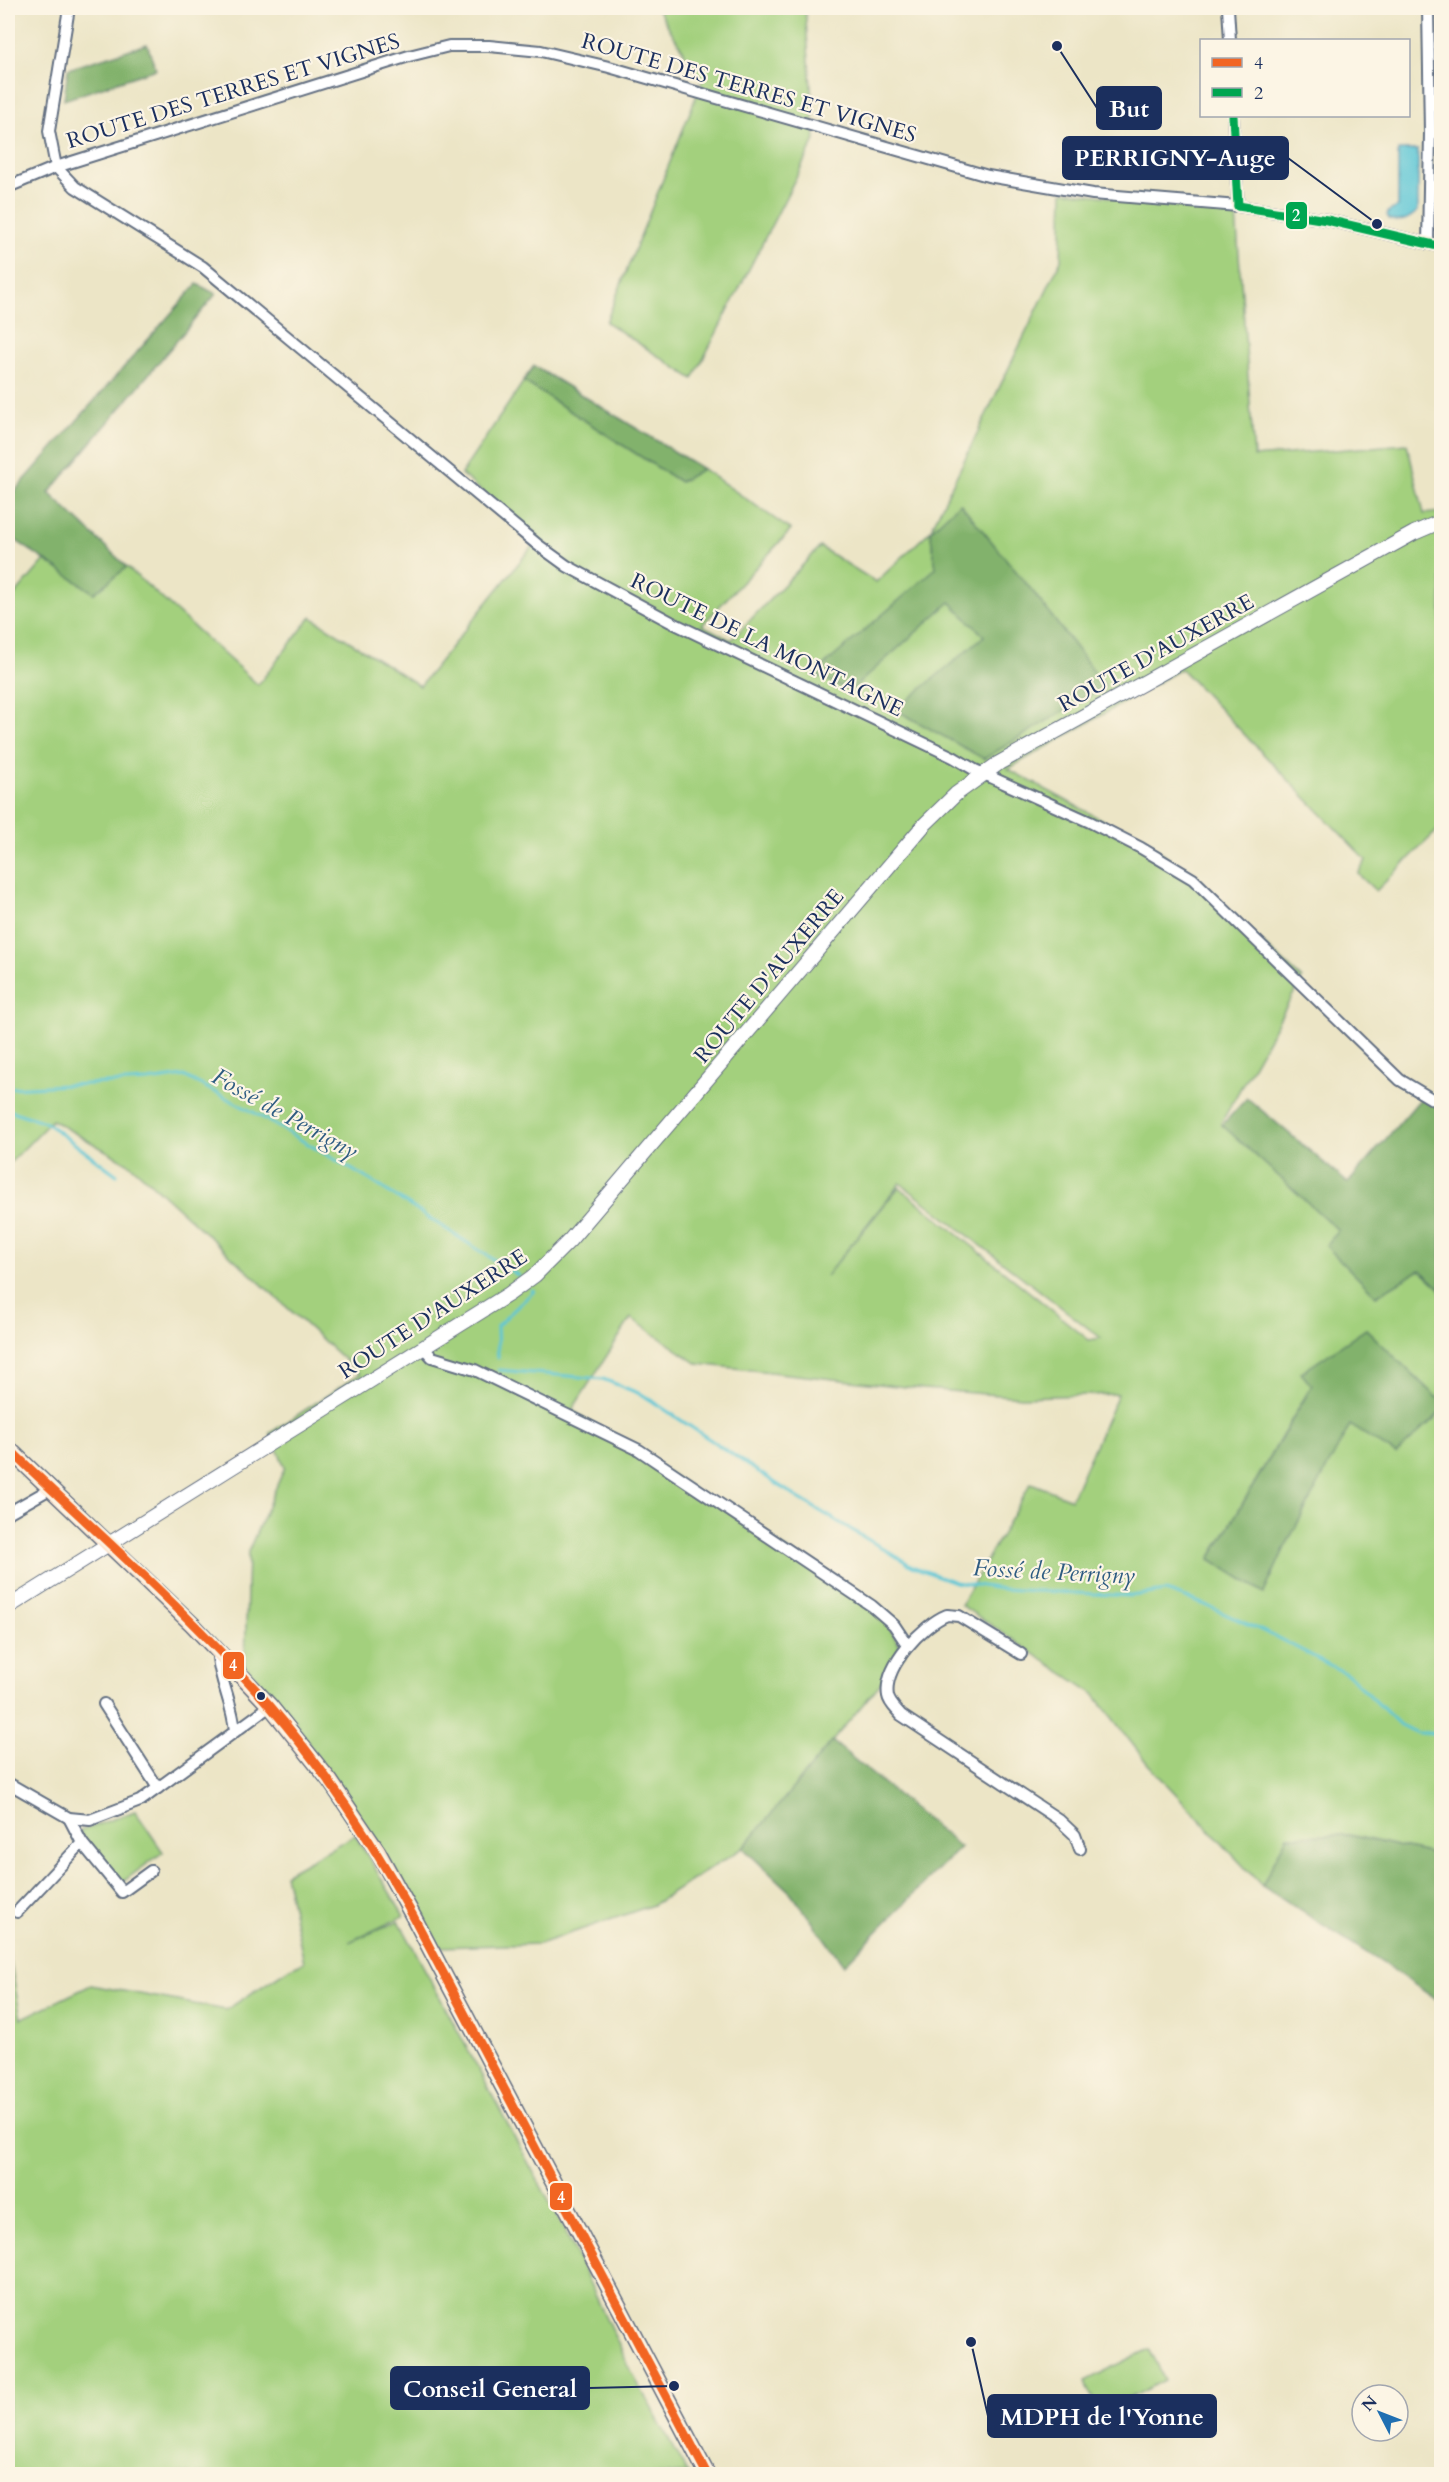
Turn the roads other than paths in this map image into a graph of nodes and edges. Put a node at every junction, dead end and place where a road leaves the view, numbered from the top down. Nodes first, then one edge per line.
1 (69, 8) edge
2 (1228, 8) edge
3 (1428, 8) edge
4 (1230, 39) edge
5 (1233, 117) edge
6 (56, 167) junction
7 (8, 187) edge
8 (1238, 206) junction
9 (1428, 244) junction
10 (1442, 247) edge
11 (1442, 521) edge
12 (983, 773) junction
13 (1442, 1105) edge
14 (423, 1347) junction
15 (8, 1448) edge
16 (50, 1489) junction
17 (8, 1513) edge
18 (107, 1545) junction
19 (8, 1607) edge
20 (908, 1646) junction
21 (1021, 1654) dead end
22 (221, 1655) junction
23 (104, 1704) dead end
24 (270, 1706) junction
25 (235, 1731) junction
26 (8, 1783) edge
27 (158, 1788) junction
28 (69, 1818) junction
29 (82, 1843) junction
30 (1080, 1848) dead end
31 (151, 1871) dead end
32 (17, 1912) dead end
33 (707, 2475) edge

1 - 6 street
2 - 4 street
3 - 9 street
5 - 8 street
6 - 7 street, ROUTE DES TERRES ET VIGNES
6 - 8 street, ROUTE DES TERRES ET VIGNES
6 - 12 street, ROUTE DE LA MONTAGNE
8 - 9 street, ROUTE DES TERRES ET VIGNES
9 - 10 street, ROUTE DES TERRES ET VIGNES
11 - 12 street, ROUTE D'AUXERRE
12 - 13 street, ROUTE DE LA MONTAGNE
12 - 14 street, ROUTE D'AUXERRE
14 - 18 street, ROUTE D'AUXERRE
14 - 20 street
15 - 16 main road
16 - 17 street
16 - 18 main road
18 - 19 street, ROUTE D'AUXERRE
18 - 22 main road
20 - 21 street
20 - 30 street
22 - 24 main road
22 - 25 street
23 - 27 street
24 - 25 street
24 - 33 main road
25 - 27 street
26 - 28 street
27 - 28 street
28 - 29 street
29 - 31 street
29 - 32 street

